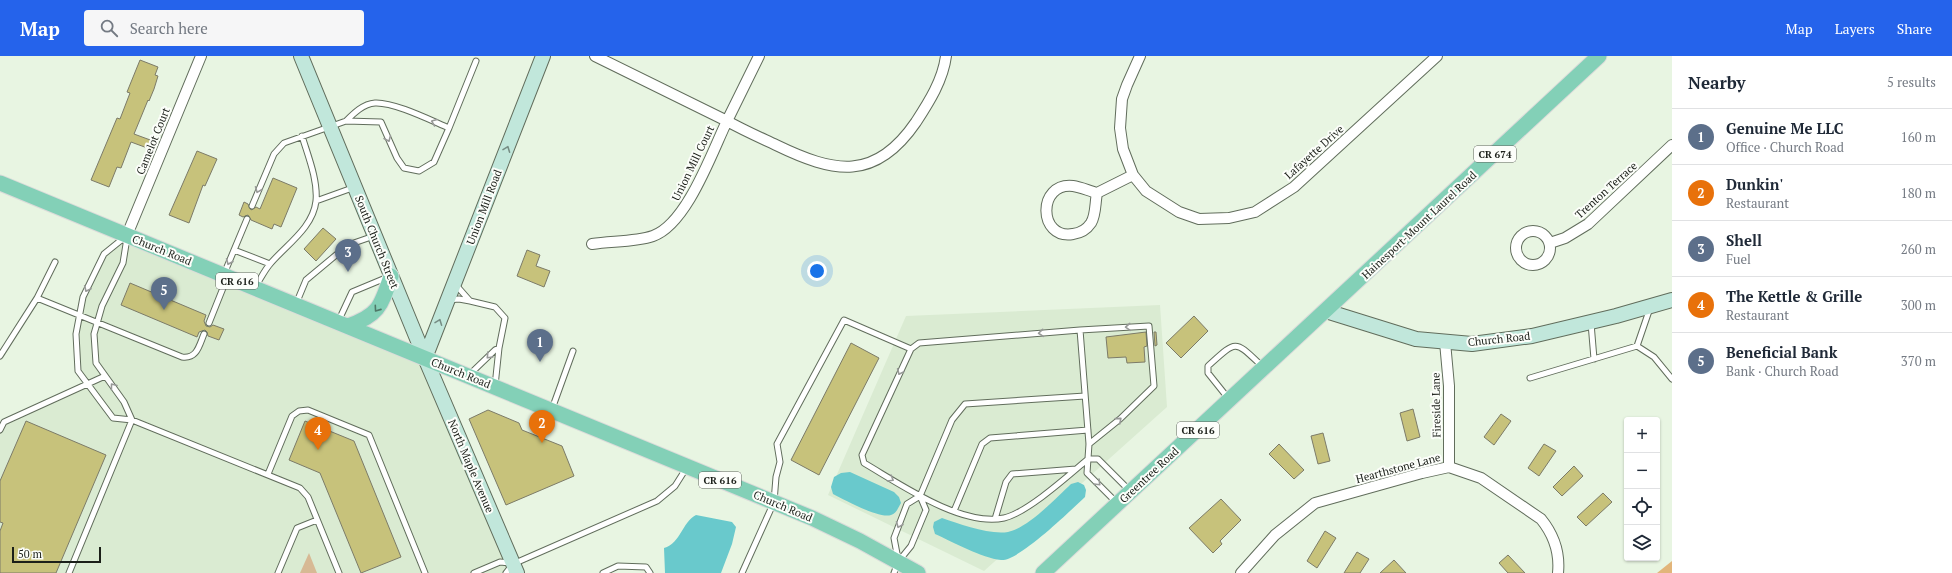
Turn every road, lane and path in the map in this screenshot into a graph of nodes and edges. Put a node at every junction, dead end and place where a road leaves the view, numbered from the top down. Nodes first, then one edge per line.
1 (201, 56) edge
2 (301, 56) edge
3 (543, 56) edge
4 (595, 56) edge
5 (759, 56) edge
6 (946, 56) edge
7 (1140, 56) edge
8 (1437, 56) edge
9 (1599, 56) edge
10 (476, 61) dead end
11 (346, 121) junction
12 (727, 121) junction
13 (330, 126) junction
14 (449, 128) junction
15 (302, 136) junction
16 (1672, 145) edge
17 (1133, 174) junction
18 (2, 185) edge
19 (355, 187) junction
20 (1097, 193) junction
21 (316, 201) junction
22 (252, 206) dead end
23 (246, 221) dead end
24 (127, 235) junction
25 (374, 236) junction
26 (1550, 243) dead end
27 (592, 244) dead end
28 (234, 250) junction
29 (55, 262) dead end
30 (270, 264) junction
31 (226, 276) junction
32 (391, 276) junction
33 (454, 283) junction
34 (254, 288) junction
35 (37, 298) junction
36 (448, 300) junction
37 (1672, 300) edge
38 (470, 301) junction
39 (296, 305) junction
40 (1650, 307) junction
41 (1326, 311) junction
42 (79, 316) junction
43 (1590, 322) junction
44 (98, 323) junction
45 (209, 323) dead end
46 (343, 324) junction
47 (1080, 330) junction
48 (204, 334) dead end
49 (1445, 342) junction
50 (1637, 346) junction
51 (499, 348) junction
52 (911, 349) junction
53 (573, 351) dead end
54 (0, 356) edge
55 (425, 358) junction
56 (1594, 359) junction
57 (1264, 369) junction
58 (105, 376) junction
59 (468, 376) junction
60 (1530, 378) dead end
61 (1672, 379) edge
62 (88, 384) junction
63 (495, 387) junction
64 (1085, 396) junction
65 (1229, 401) junction
66 (551, 410) junction
67 (132, 420) junction
68 (0, 430) edge
69 (1088, 430) junction
70 (1089, 444) junction
71 (1088, 459) junction
72 (687, 466) junction
73 (1449, 467) junction
74 (1076, 469) junction
75 (268, 474) junction
76 (1131, 492) junction
77 (920, 496) junction
78 (774, 502) junction
79 (1118, 504) junction
80 (954, 511) junction
81 (995, 519) junction
82 (317, 520) junction
83 (896, 567) edge
84 (512, 570) edge
85 (69, 573) edge
86 (278, 573) edge
87 (339, 573) edge
88 (425, 573) edge
89 (474, 573) edge
90 (603, 573) edge
91 (650, 573) edge
92 (742, 573) edge
93 (918, 573) edge
94 (1043, 573) edge
95 (1241, 573) edge
96 (1558, 573) edge

1 - 24 street, Camelot Court
2 - 13 main road, South Church Street
33 -> 3 main road, Union Mill Road
4 - 12 street
5 - 12 street, Union Mill Court
6 - 12 street
7 - 17 street, Lafayette Drive
8 - 17 street, Lafayette Drive
9 - 41 main road, Hainesport-Mount Laurel Road / CR 674
10 - 14 lane
11 - 13 lane
14 -> 11 lane
11 -> 14 lane
12 - 27 street, Union Mill Court
13 - 15 lane
13 - 19 main road, South Church Street
15 - 21 lane
15 -> 22 lane
16 - 26 street, Trenton Terrace
17 - 20 street
18 - 24 main road, Church Road / CR 616
19 - 21 lane
19 - 25 main road, South Church Street
20 - 20 street
21 - 30 lane
23 - 28 lane
24 - 31 main road, Church Road / CR 616
24 -> 42 lane
24 - 44 lane
25 - 32 main road, South Church Street
25 - 39 lane
28 - 30 lane
28 -> 31 lane
29 - 35 lane
30 - 34 lane
31 - 34 main road, Church Road / CR 616
31 - 45 lane
32 -> 46 main road
32 - 46 lane
32 - 55 main road, South Church Street
33 - 36 main road, Union Mill Road
33 - 38 lane
34 - 39 main road, Church Road / CR 616
35 - 42 lane
35 - 54 lane
36 - 38 lane
55 -> 36 main road, Union Mill Road
37 - 40 main road, Church Road
38 - 51 lane
39 - 46 main road, Church Road / CR 616
40 - 43 main road, Church Road
40 - 50 lane
41 - 49 main road, Church Road
41 - 57 main road, Greentree Road / CR 616
42 - 44 lane
42 - 62 lane
43 - 49 main road, Church Road
43 - 56 lane
44 - 48 lane
44 - 58 lane
46 - 55 main road, Church Road / CR 616
47 -> 52 lane
47 - 64 lane
70 -> 47 lane
49 - 73 street, Fireside Lane
50 - 56 lane
50 - 61 lane
51 -> 59 lane
51 - 63 lane
52 -> 77 lane
52 - 78 lane
53 - 66 lane
55 - 59 main road, Church Road / CR 616
55 - 84 main road, North Maple Avenue
56 - 60 lane
57 - 65 main road, Greentree Road / CR 616
57 - 65 lane
58 - 62 lane
67 -> 58 lane
59 - 63 main road, Church Road / CR 616
62 - 67 lane
62 - 68 lane
63 - 66 main road, Church Road / CR 616
64 - 69 lane
64 - 77 lane
65 - 76 main road, Greentree Road / CR 616
66 - 72 main road, Church Road / CR 616
67 - 75 lane
67 - 85 lane
69 - 70 lane
69 - 80 lane
70 - 71 lane
71 - 74 lane
71 - 76 lane
71 -> 79 lane
72 - 78 main road, Church Road / CR 616
72 - 84 lane
73 - 95 street, Hearthstone Lane
73 - 96 street, Hearthstone Lane
74 - 81 lane
74 - 81 lane
75 - 82 lane
75 - 88 lane
76 - 79 main road, Greentree Road / CR 616
77 - 80 lane
77 - 83 lane
77 -> 83 lane
78 - 83 main road, Church Road / CR 616
78 - 92 lane
79 - 94 main road, Greentree Road / CR 616
80 - 81 lane
82 - 86 lane
82 - 87 lane
83 - 93 main road, Church Road / CR 616
84 - 89 lane
90 - 91 lane

